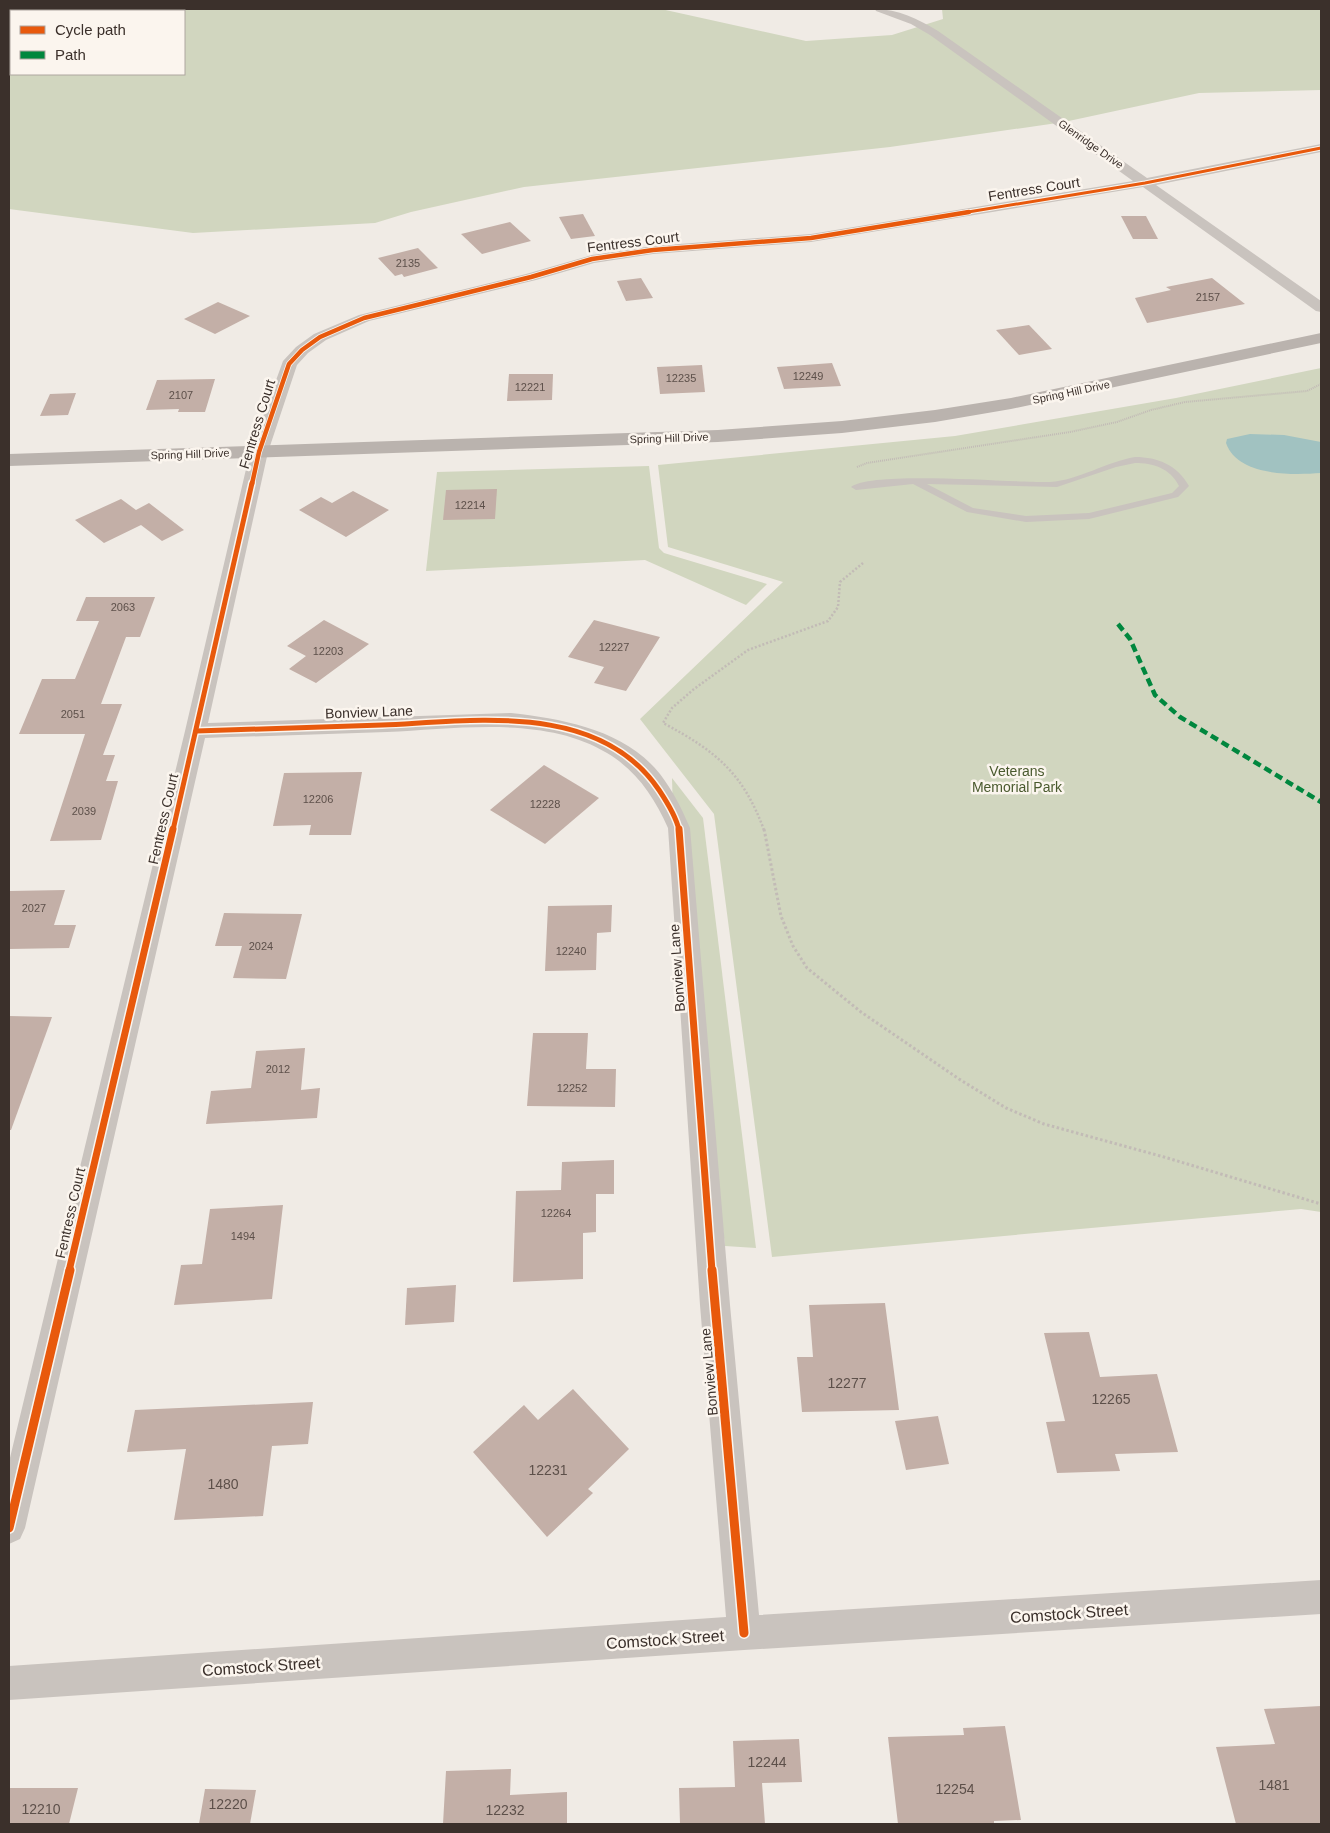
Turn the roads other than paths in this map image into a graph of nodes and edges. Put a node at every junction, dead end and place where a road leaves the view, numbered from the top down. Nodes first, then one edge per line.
1 (880, 9) edge
2 (1321, 148) edge
3 (1146, 183) junction
4 (1321, 308) edge
5 (1321, 338) edge
6 (259, 452) junction
7 (9, 460) edge
8 (916, 482) junction
9 (856, 487) dead end
10 (196, 731) junction
11 (9, 1528) edge
12 (1321, 1597) edge
13 (744, 1633) junction
14 (9, 1683) edge

1 - 3 street, Glenridge Drive
2 - 3 street, Fentress Court
3 - 4 street, Glenridge Drive
3 - 6 street, Fentress Court
5 - 6 main road, Spring Hill Drive
6 - 7 main road, Spring Hill Drive
6 - 10 street, Fentress Court
8 - 8 lane
8 - 9 lane
10 - 11 street, Fentress Court
10 - 13 street, Bonview Lane
12 - 13 street, Comstock Street
13 - 14 street, Comstock Street

